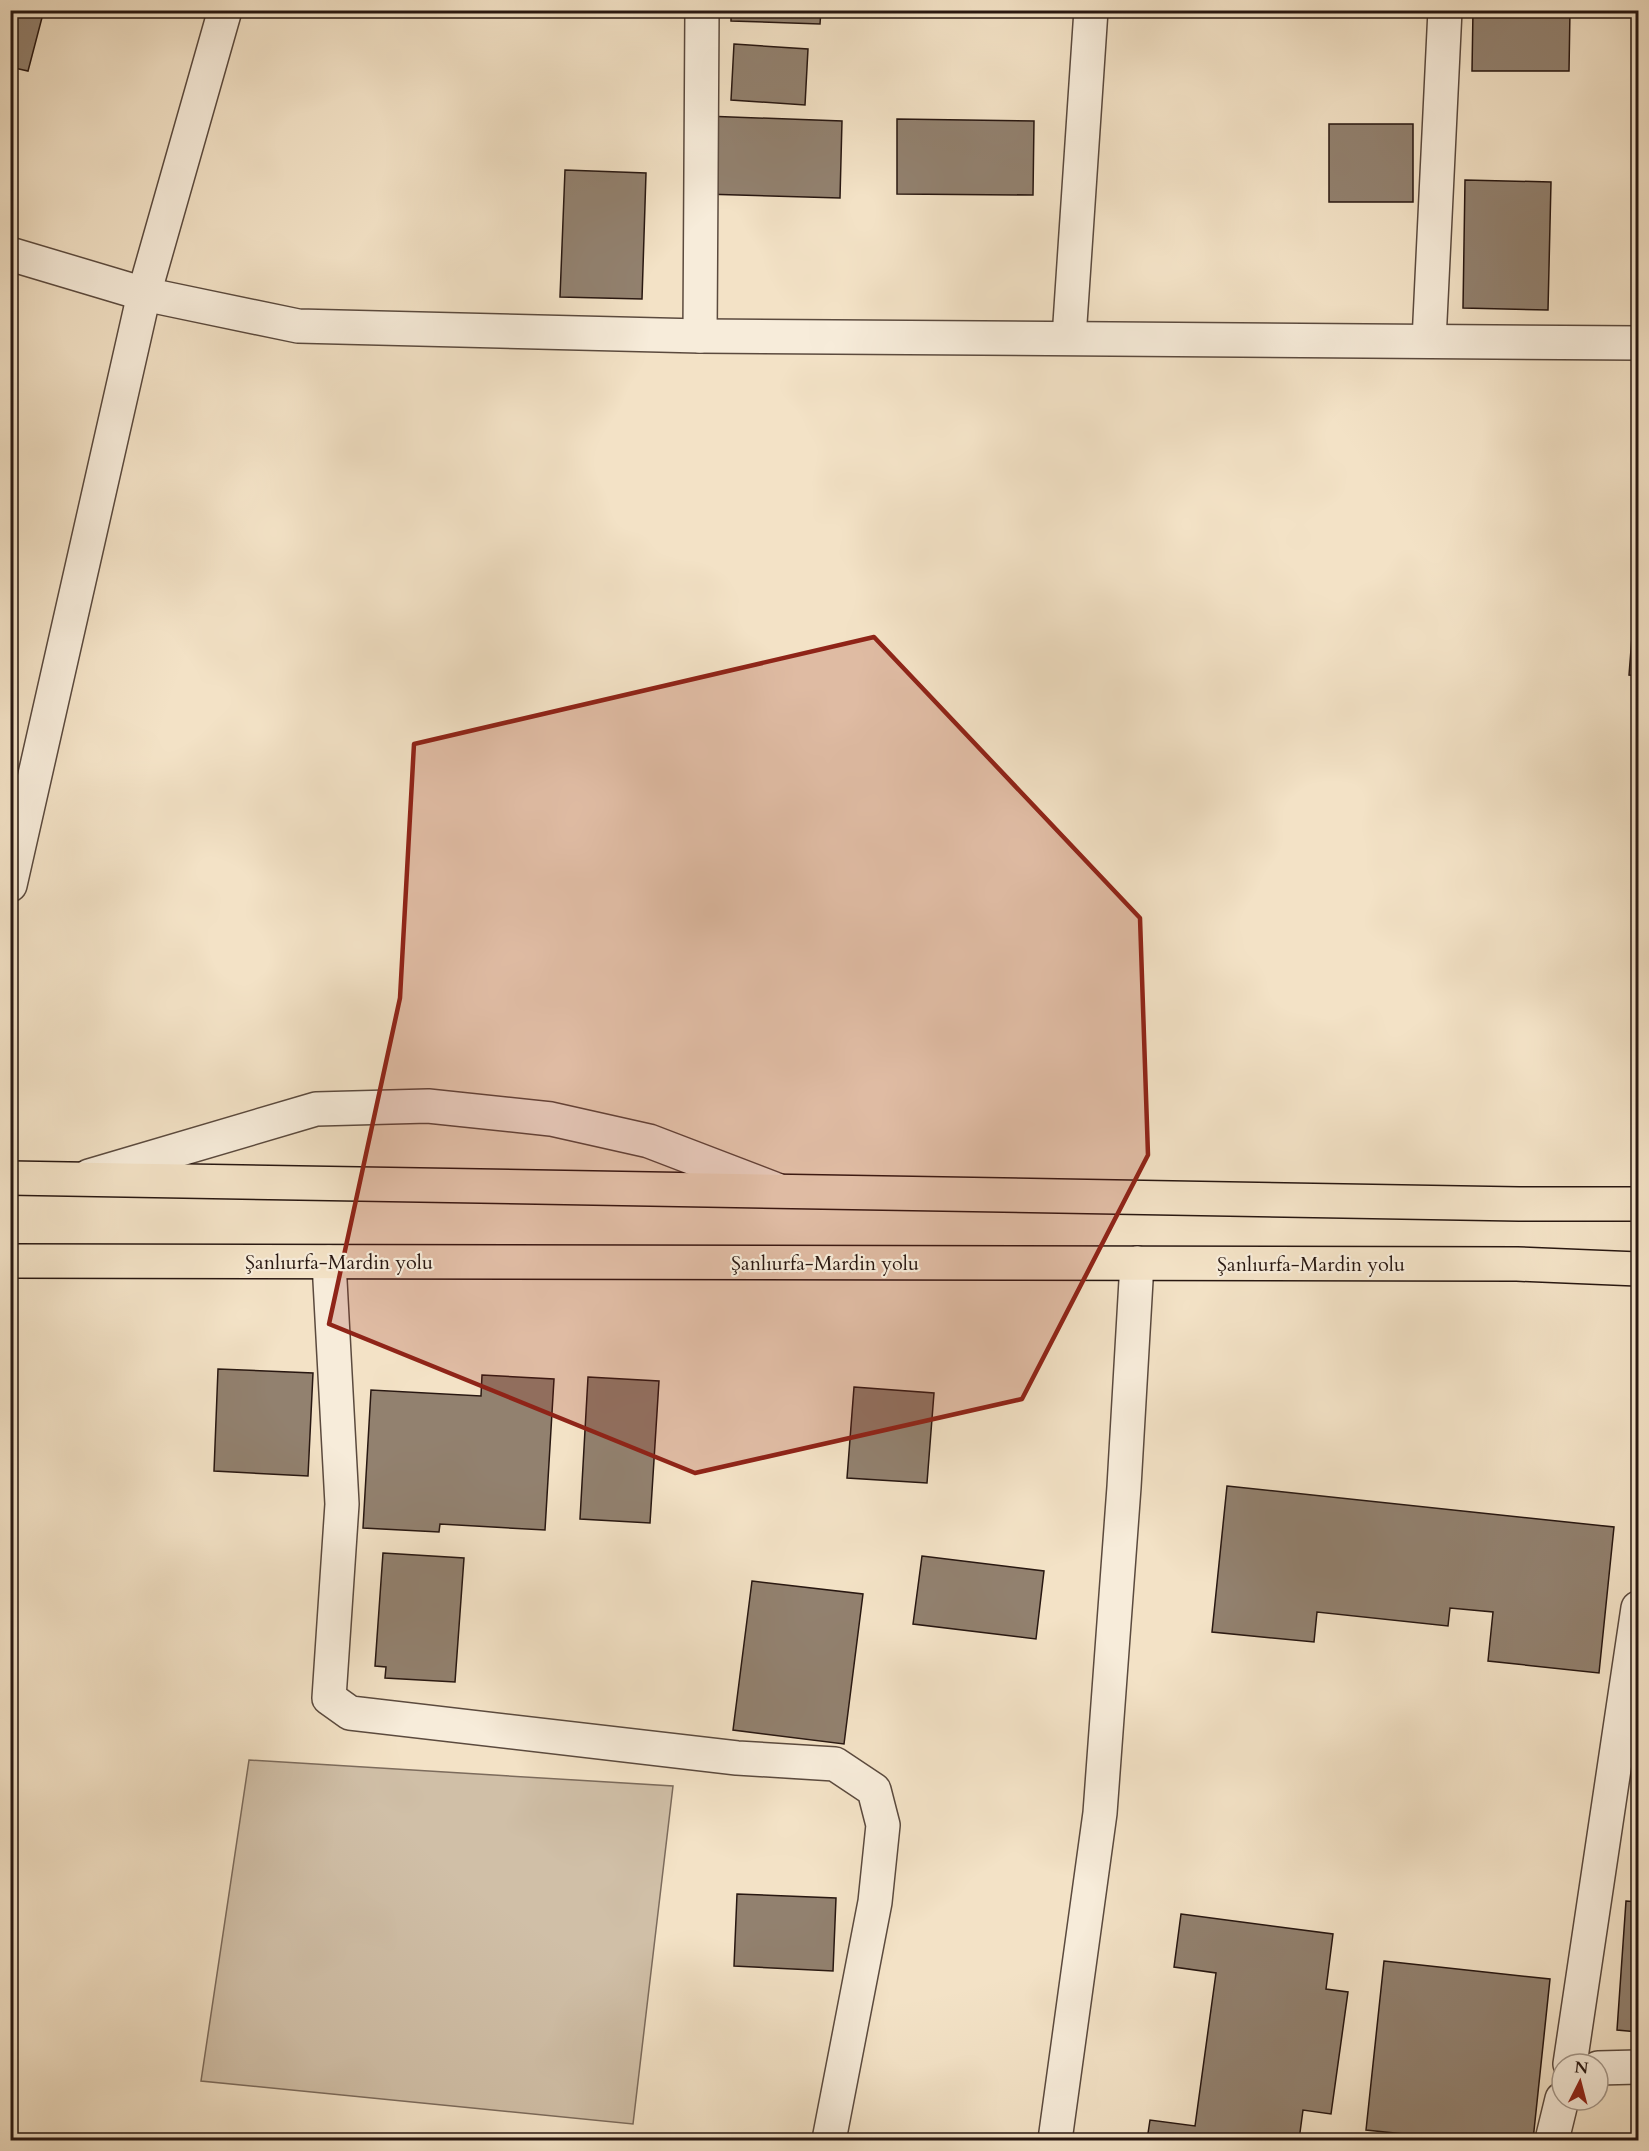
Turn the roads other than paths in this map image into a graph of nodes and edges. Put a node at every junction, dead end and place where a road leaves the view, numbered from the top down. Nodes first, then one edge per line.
1 (225, 10) edge
2 (702, 10) edge
3 (1090, 10) edge
4 (1445, 10) edge
5 (10, 254) edge
6 (144, 294) junction
7 (700, 336) junction
8 (1069, 339) junction
9 (1429, 341) junction
10 (1638, 343) edge
11 (10, 885) edge
12 (10, 1178) edge
13 (79, 1179) junction
14 (782, 1192) junction
15 (1638, 1204) edge
16 (10, 1261) edge
17 (329, 1262) junction
18 (1137, 1263) junction
19 (1638, 1269) edge
20 (1638, 1608) edge
21 (1633, 1692) edge
22 (1572, 2052) edge
23 (1638, 2067) edge
24 (1610, 2068) edge
25 (1559, 2112) edge
26 (829, 2140) edge
27 (1055, 2140) edge
28 (1552, 2140) edge

1 - 6 street
2 - 7 street
3 - 8 street
4 - 9 street
5 - 6 street
6 - 7 street
6 - 11 street
7 - 8 street
8 - 9 street
9 - 10 street
12 - 13 highway
13 - 14 highway
13 - 14 street
14 - 15 highway
16 - 17 highway, Şanlıurfa-Mardin yolu
17 - 18 highway, Şanlıurfa-Mardin yolu
17 - 26 street
18 - 19 highway, Şanlıurfa-Mardin yolu
18 - 27 street
20 - 21 street
21 - 22 street
23 - 24 street
25 - 28 street

